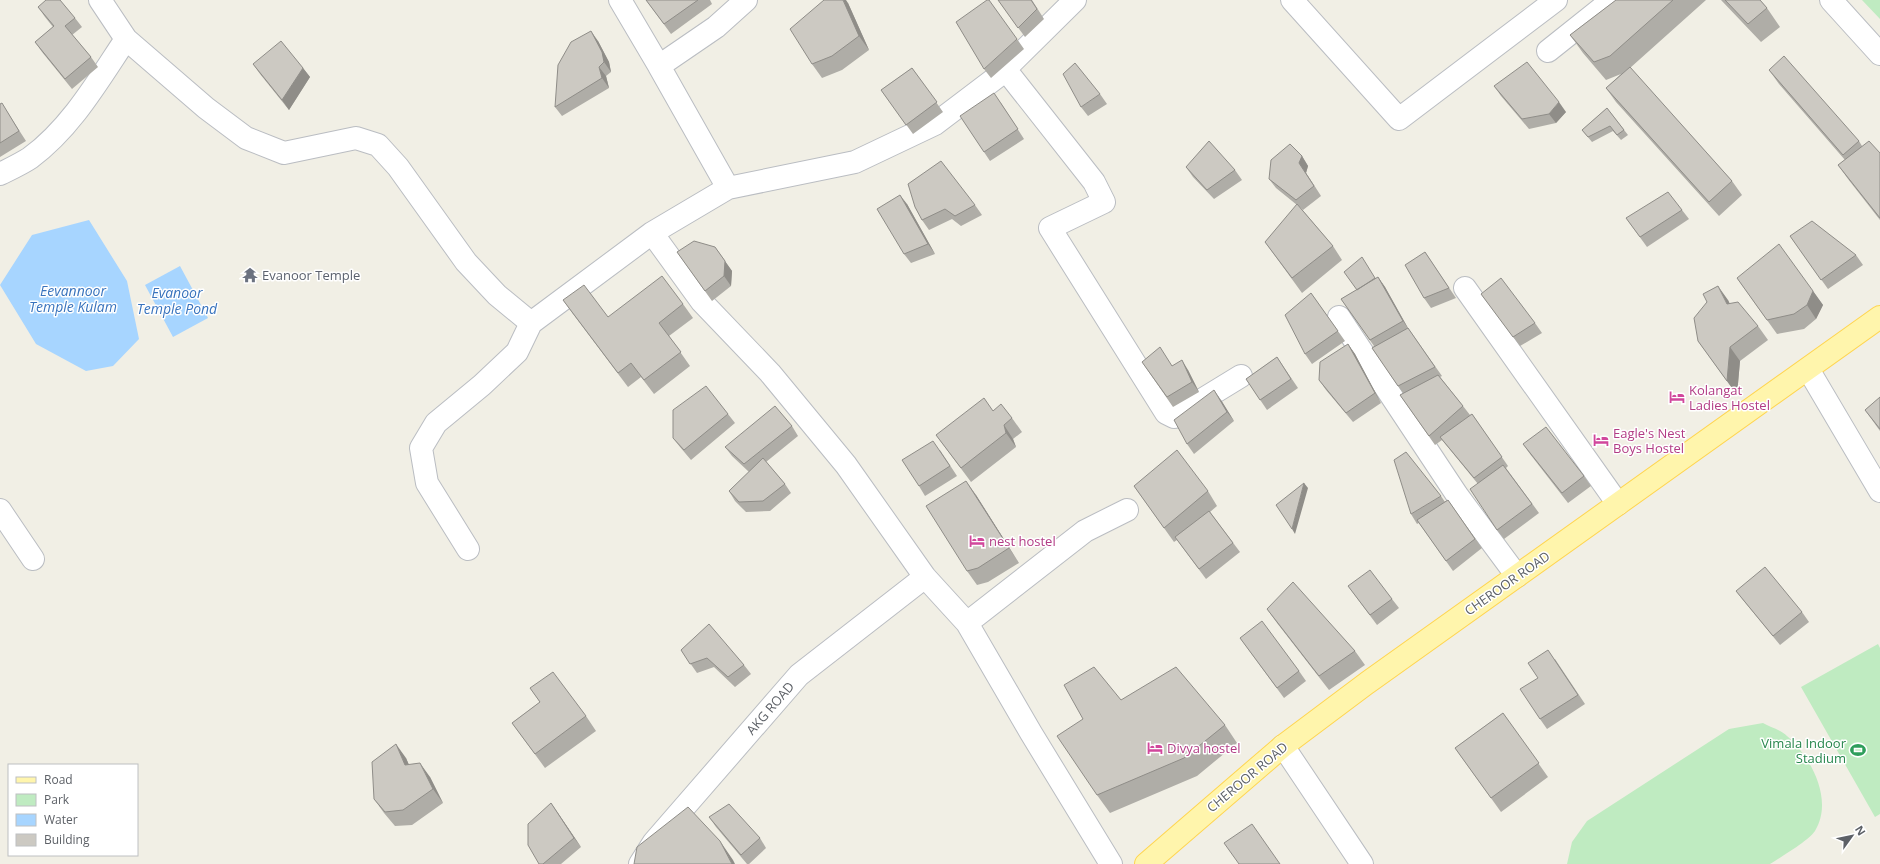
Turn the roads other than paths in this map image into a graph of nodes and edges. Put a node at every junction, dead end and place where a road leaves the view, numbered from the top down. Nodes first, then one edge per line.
1 (100, 0) edge
2 (620, 0) edge
3 (746, 0) edge
4 (1075, 0) edge
5 (1292, 0) edge
6 (1556, 0) edge
7 (1612, 0) edge
8 (1830, 0) edge
9 (126, 39) junction
10 (1548, 51) dead end
11 (1880, 54) edge
12 (659, 66) junction
13 (1005, 69) junction
14 (0, 174) edge
15 (728, 188) junction
16 (652, 233) junction
17 (1465, 288) dead end
18 (1339, 317) dead end
19 (1880, 317) edge
20 (531, 323) junction
21 (1808, 369) junction
22 (1241, 376) dead end
23 (1880, 491) edge
24 (1618, 504) junction
25 (0, 510) edge
26 (1126, 510) dead end
27 (468, 549) dead end
28 (33, 559) dead end
29 (1517, 576) junction
30 (925, 577) junction
31 (967, 623) junction
32 (1283, 746) junction
33 (640, 864) edge
34 (1112, 864) edge
35 (1146, 864) edge
36 (1362, 864) edge

1 - 9 street
2 - 12 street
3 - 12 street
4 - 13 street
5 - 6 street
7 - 10 street
8 - 11 street
9 - 14 street
9 - 20 street
12 - 15 street
13 - 15 street
13 - 22 street
15 - 16 street
16 - 20 street
16 - 30 street
17 - 24 street
18 - 29 street
19 - 21 main road, CHEROOR ROAD
20 - 27 street
21 - 23 street
21 - 24 main road, CHEROOR ROAD
24 - 29 main road, CHEROOR ROAD
25 - 28 street
26 - 31 street
29 - 32 main road, CHEROOR ROAD
30 - 31 street
30 - 33 street, AKG ROAD
31 - 34 street
32 - 35 main road, CHEROOR ROAD
32 - 36 street

